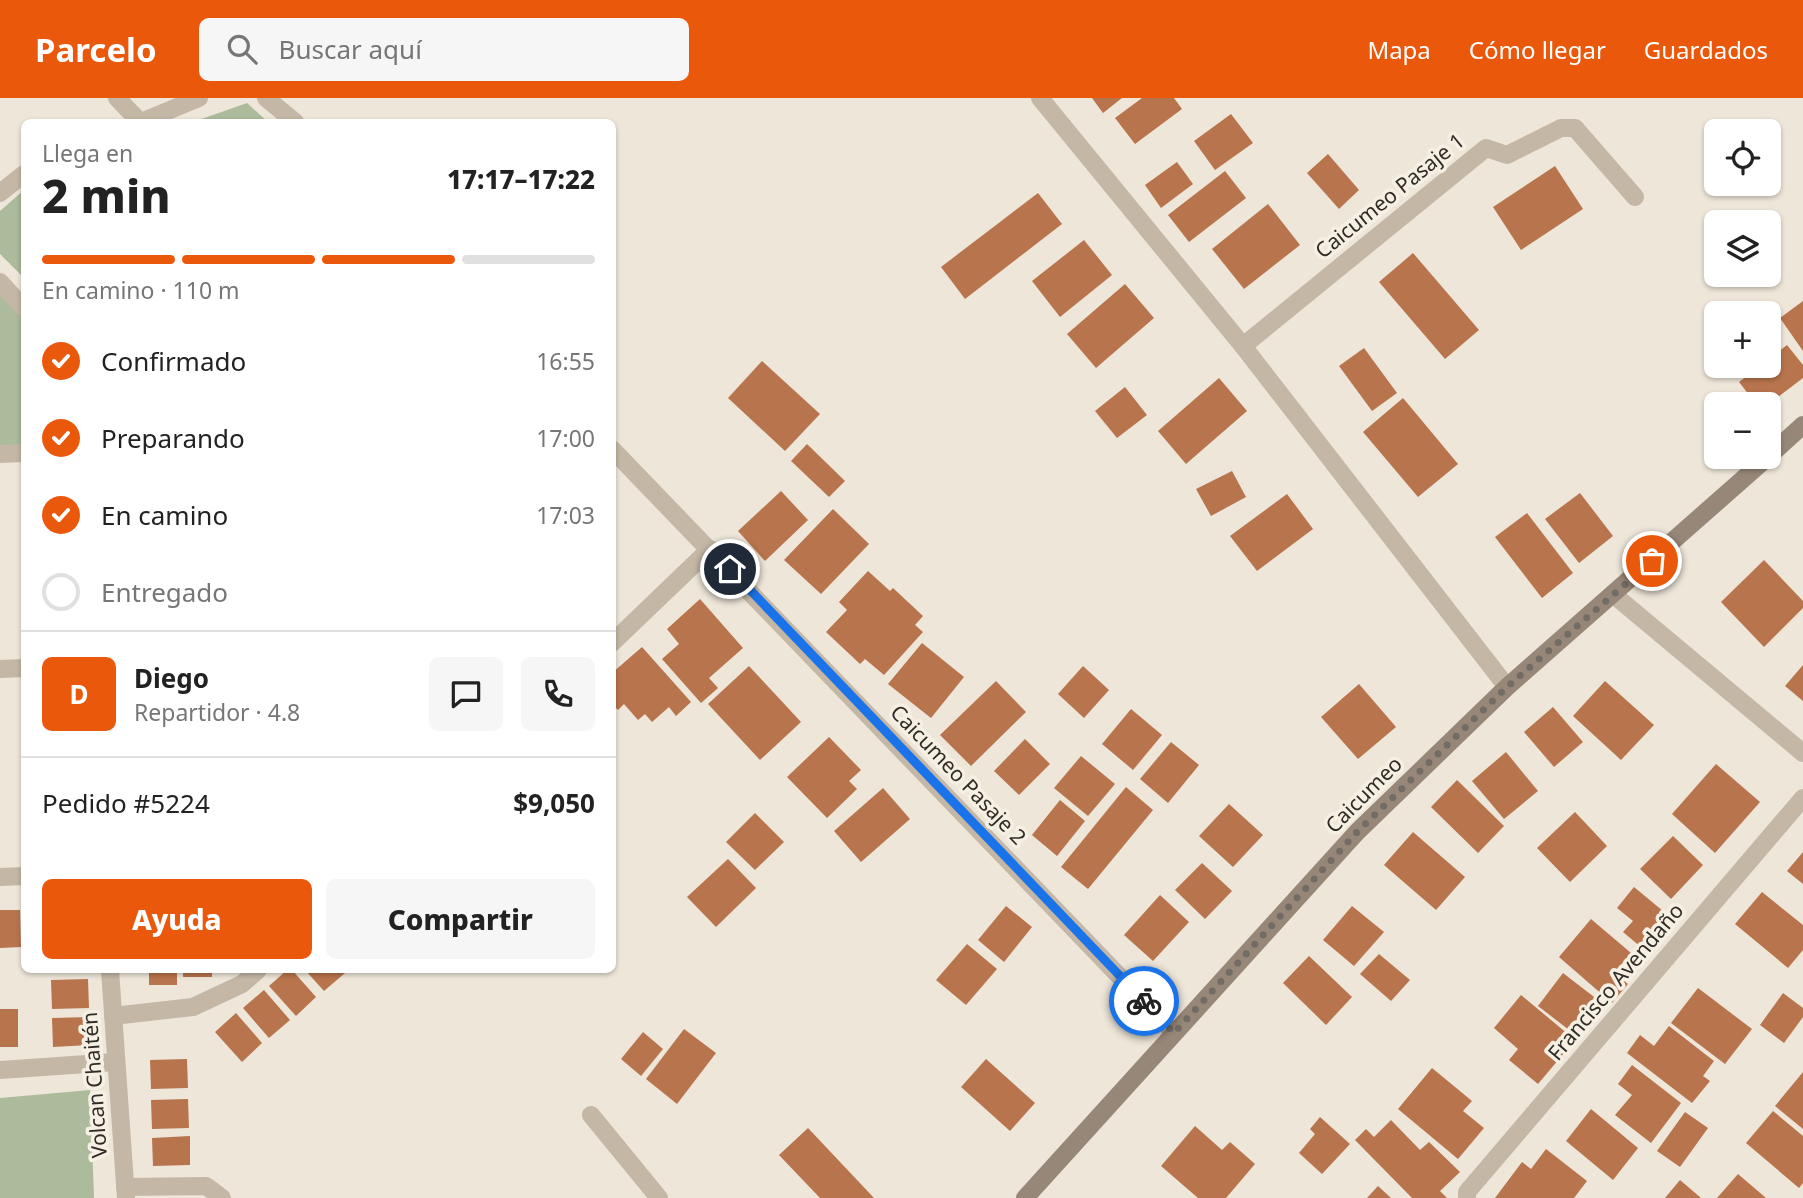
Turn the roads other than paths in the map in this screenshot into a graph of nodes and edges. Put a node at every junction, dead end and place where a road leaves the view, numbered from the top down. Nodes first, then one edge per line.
1 (117, 98) edge
2 (199, 98) edge
3 (266, 98) edge
4 (1041, 98) edge
5 (290, 117) edge
6 (137, 119) edge
7 (147, 119) edge
8 (21, 176) edge
9 (0, 193) edge
10 (1635, 197) dead end
11 (0, 282) edge
12 (21, 305) edge
13 (1243, 346) junction
14 (1803, 425) edge
15 (1781, 445) edge
16 (21, 453) edge
17 (616, 453) edge
18 (0, 454) edge
19 (1755, 469) edge
20 (710, 549) junction
21 (1614, 595) junction
22 (616, 639) edge
23 (21, 668) edge
24 (0, 669) edge
25 (1507, 687) junction
26 (1803, 753) edge
27 (1803, 798) edge
28 (21, 876) edge
29 (0, 877) edge
30 (110, 973) edge
31 (255, 973) edge
32 (113, 1016) junction
33 (1174, 1033) junction
34 (115, 1062) junction
35 (0, 1070) edge
36 (591, 1115) dead end
37 (126, 1193) edge
38 (222, 1198) edge
39 (659, 1198) edge
40 (1025, 1198) edge
41 (1466, 1198) edge

1 - 6 street
2 - 7 street
3 - 5 street
4 - 13 street
8 - 9 street
10 - 13 street, Caicumeo Pasaje 1
11 - 12 street
13 - 25 street
14 - 15 street, Caicumeo
16 - 18 street
17 - 20 street, Caicumeo Pasaje 2
19 - 21 street, Caicumeo
20 - 22 street
20 - 33 street, Caicumeo Pasaje 2
21 - 25 street, Caicumeo
21 - 26 street
23 - 24 street
25 - 33 street, Caicumeo
27 - 41 street, Francisco Avendaño
28 - 29 street
30 - 32 street, Volcan Chaitén
31 - 32 street
32 - 34 street, Volcan Chaitén
33 - 40 street, Caicumeo
34 - 35 street
34 - 37 street, Volcan Chaitén
36 - 39 street
37 - 38 street

